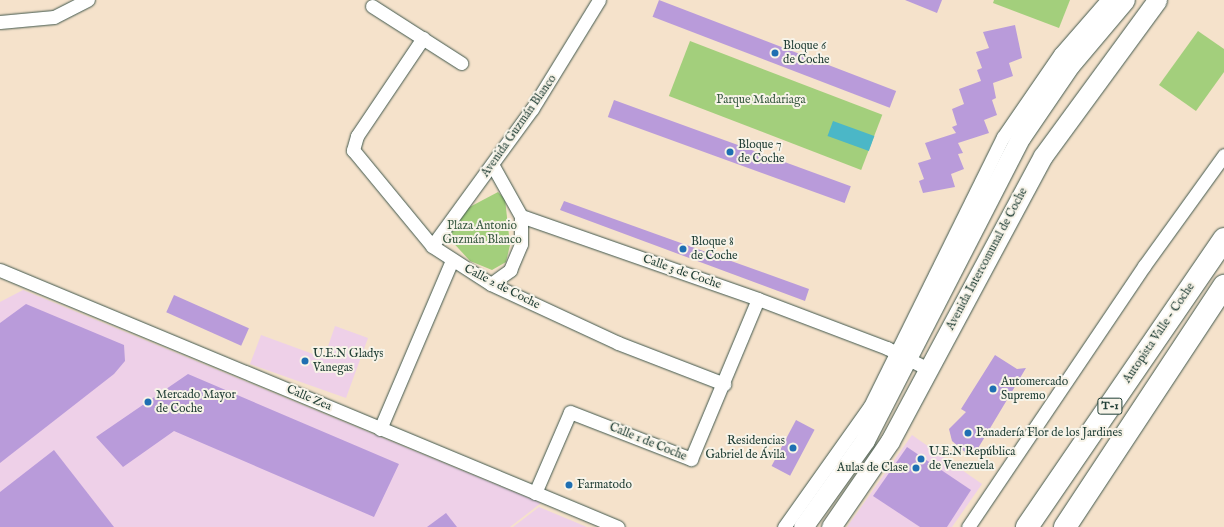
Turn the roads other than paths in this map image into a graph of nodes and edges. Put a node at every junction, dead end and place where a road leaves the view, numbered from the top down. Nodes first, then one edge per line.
1 (88, 0) edge
2 (599, 0) edge
3 (1107, 0) edge
4 (1125, 0) edge
5 (1157, 0) edge
6 (372, 6) dead end
7 (0, 22) edge
8 (423, 38) junction
9 (461, 63) dead end
10 (1224, 155) edge
11 (493, 166) junction
12 (520, 216) junction
13 (1224, 239) edge
14 (432, 246) junction
15 (452, 260) junction
16 (0, 270) edge
17 (491, 284) junction
18 (1224, 286) edge
19 (758, 299) junction
20 (902, 356) junction
21 (930, 370) junction
22 (724, 384) junction
23 (875, 408) junction
24 (380, 429) junction
25 (534, 493) junction
26 (618, 527) edge
27 (784, 527) edge
28 (803, 527) edge
29 (831, 527) edge
30 (968, 527) edge
31 (1027, 527) edge
32 (1065, 527) edge

1 - 7 street
2 - 11 street, Avenida Guzmán Blanco
3 - 20 street, Avenida Intercomunal de Coche
4 - 20 main road, Avenida Intercomunal de Coche
5 - 21 main road, Avenida Intercomunal de Coche
6 - 8 street
8 - 9 street
8 - 14 street, Calle 2 de Coche
10 - 30 street
11 - 12 street
11 - 14 street, Avenida Guzmán Blanco
12 - 17 street
12 - 19 street, Calle 3 de Coche
13 - 31 highway, Autopista Valle - Coche / T-1
14 - 15 street, Calle 2 de Coche
15 - 17 street, Calle 2 de Coche
15 - 24 street
16 - 24 street, Calle Zea
17 - 22 street, Calle 2 de Coche
18 - 32 highway, T-1
19 - 20 street, Calle 3 de Coche
19 - 22 street, Calle 1 de Coche
20 - 21 street, Calle 3 de Coche
20 - 23 main road, Avenida Intercomunal de Coche
20 - 23 main road
21 - 29 main road, Avenida Intercomunal de Coche
22 - 25 street, Calle 1 de Coche
23 - 27 street, Avenida Intercomunal de Coche
23 - 28 main road, Avenida Intercomunal de Coche
24 - 25 street, Calle Zea
25 - 26 street, Calle Zea

